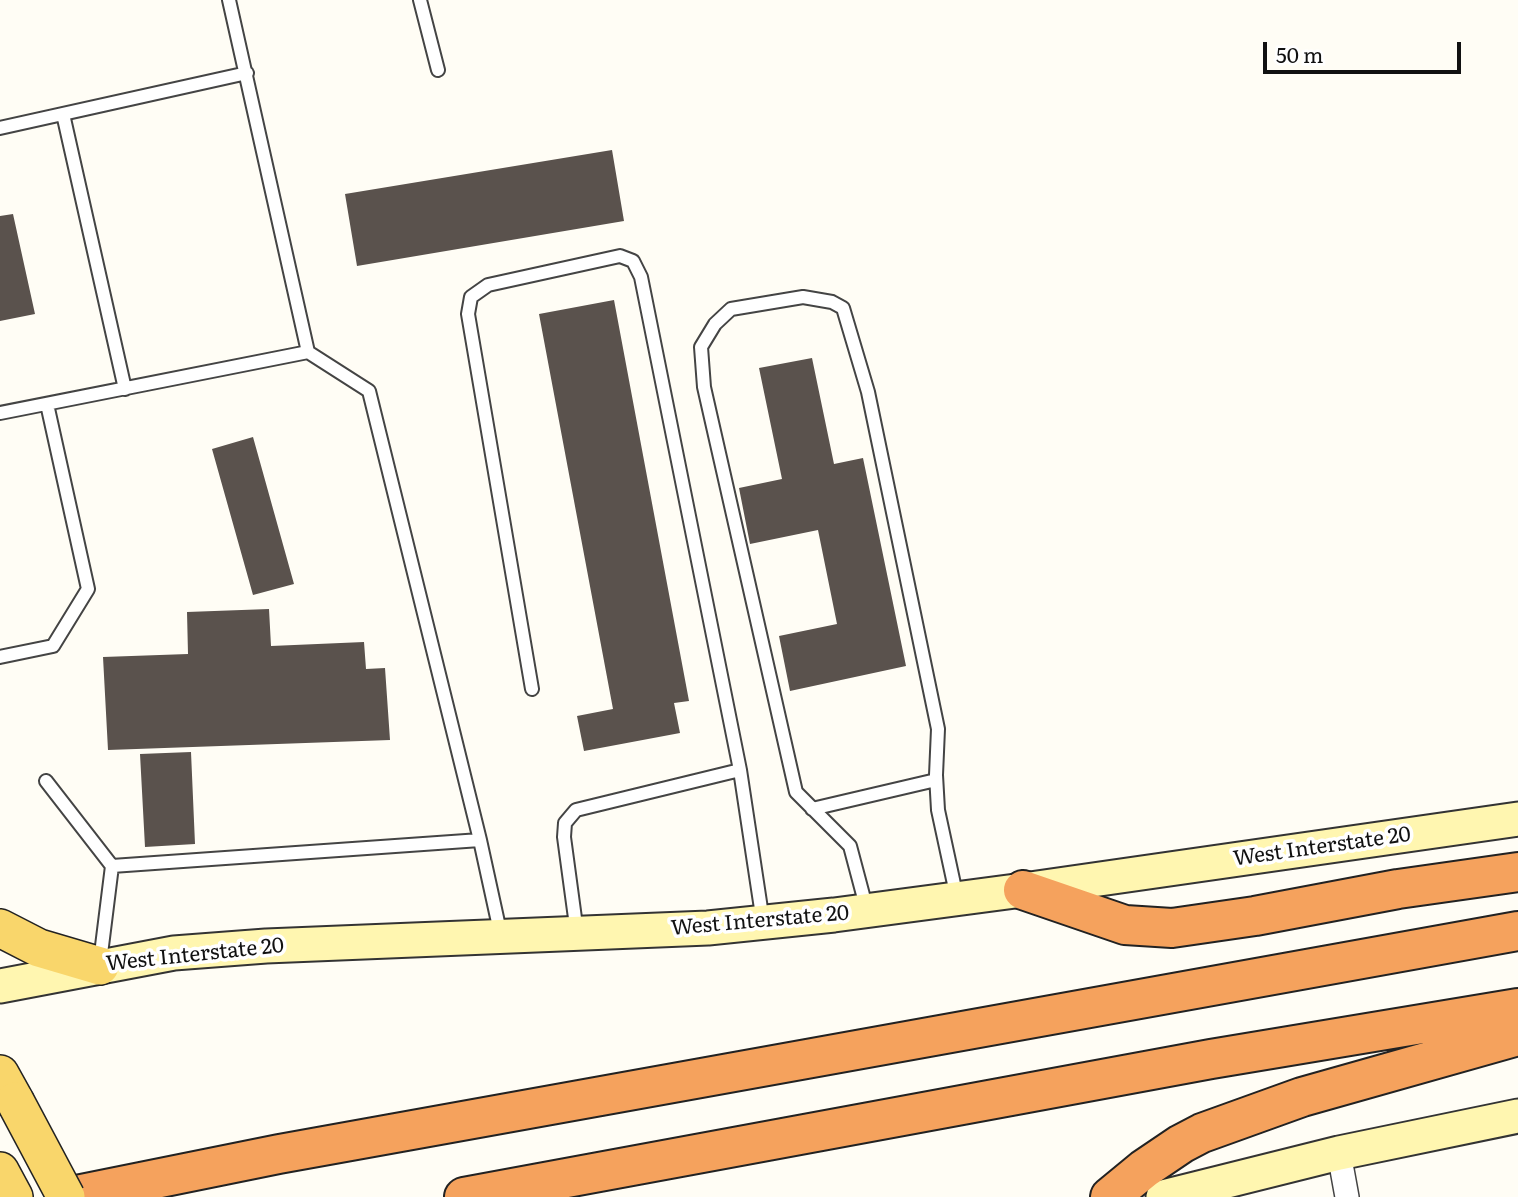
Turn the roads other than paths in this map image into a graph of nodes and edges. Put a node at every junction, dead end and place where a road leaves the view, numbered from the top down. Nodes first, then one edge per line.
1 (229, 0) edge
2 (420, 0) edge
3 (438, 70) dead end
4 (247, 73) junction
5 (63, 114) junction
6 (0, 128) edge
7 (308, 352) junction
8 (125, 388) junction
9 (47, 404) junction
10 (0, 413) edge
11 (0, 657) edge
12 (532, 689) dead end
13 (740, 770) junction
14 (936, 780) junction
15 (46, 781) dead end
16 (812, 809) junction
17 (1518, 819) edge
18 (480, 840) junction
19 (112, 866) junction
20 (1518, 872) edge
21 (1023, 890) junction
22 (957, 899) junction
23 (867, 911) junction
24 (763, 922) junction
25 (0, 928) edge
26 (1518, 931) edge
27 (577, 933) junction
28 (501, 936) junction
29 (100, 965) junction
30 (0, 986) edge
31 (1518, 1007) edge
32 (1518, 1036) edge
33 (7, 1088) edge
34 (1518, 1116) edge
35 (1339, 1153) junction
36 (0, 1171) edge
37 (14, 1197) edge
38 (66, 1197) edge
39 (464, 1197) edge
40 (1110, 1197) edge
41 (1163, 1197) edge
42 (1347, 1197) edge

1 - 4 lane
2 - 3 lane
4 - 5 lane
4 - 7 lane
5 - 6 lane
5 - 8 lane
7 - 8 lane
7 - 18 lane
8 - 9 lane
9 - 10 lane
9 - 11 lane
12 - 13 lane
13 - 24 lane
13 - 27 lane
14 - 16 lane
14 - 16 lane
14 - 22 lane
15 - 19 lane
16 - 23 lane
17 - 21 main road, West Interstate 20
18 - 19 lane
18 - 28 lane
19 - 29 lane
20 - 21 highway
21 - 22 main road, West Interstate 20
22 - 23 main road, West Interstate 20
23 - 24 main road, West Interstate 20
24 - 27 main road, West Interstate 20
25 - 29 main road
26 - 38 highway
27 - 28 main road, West Interstate 20
28 - 29 main road, West Interstate 20
29 - 30 main road, West Interstate 20
31 - 39 highway
32 - 40 highway
33 - 38 main road, bridge
34 - 35 main road
35 - 41 main road
35 - 42 street
36 - 37 main road

